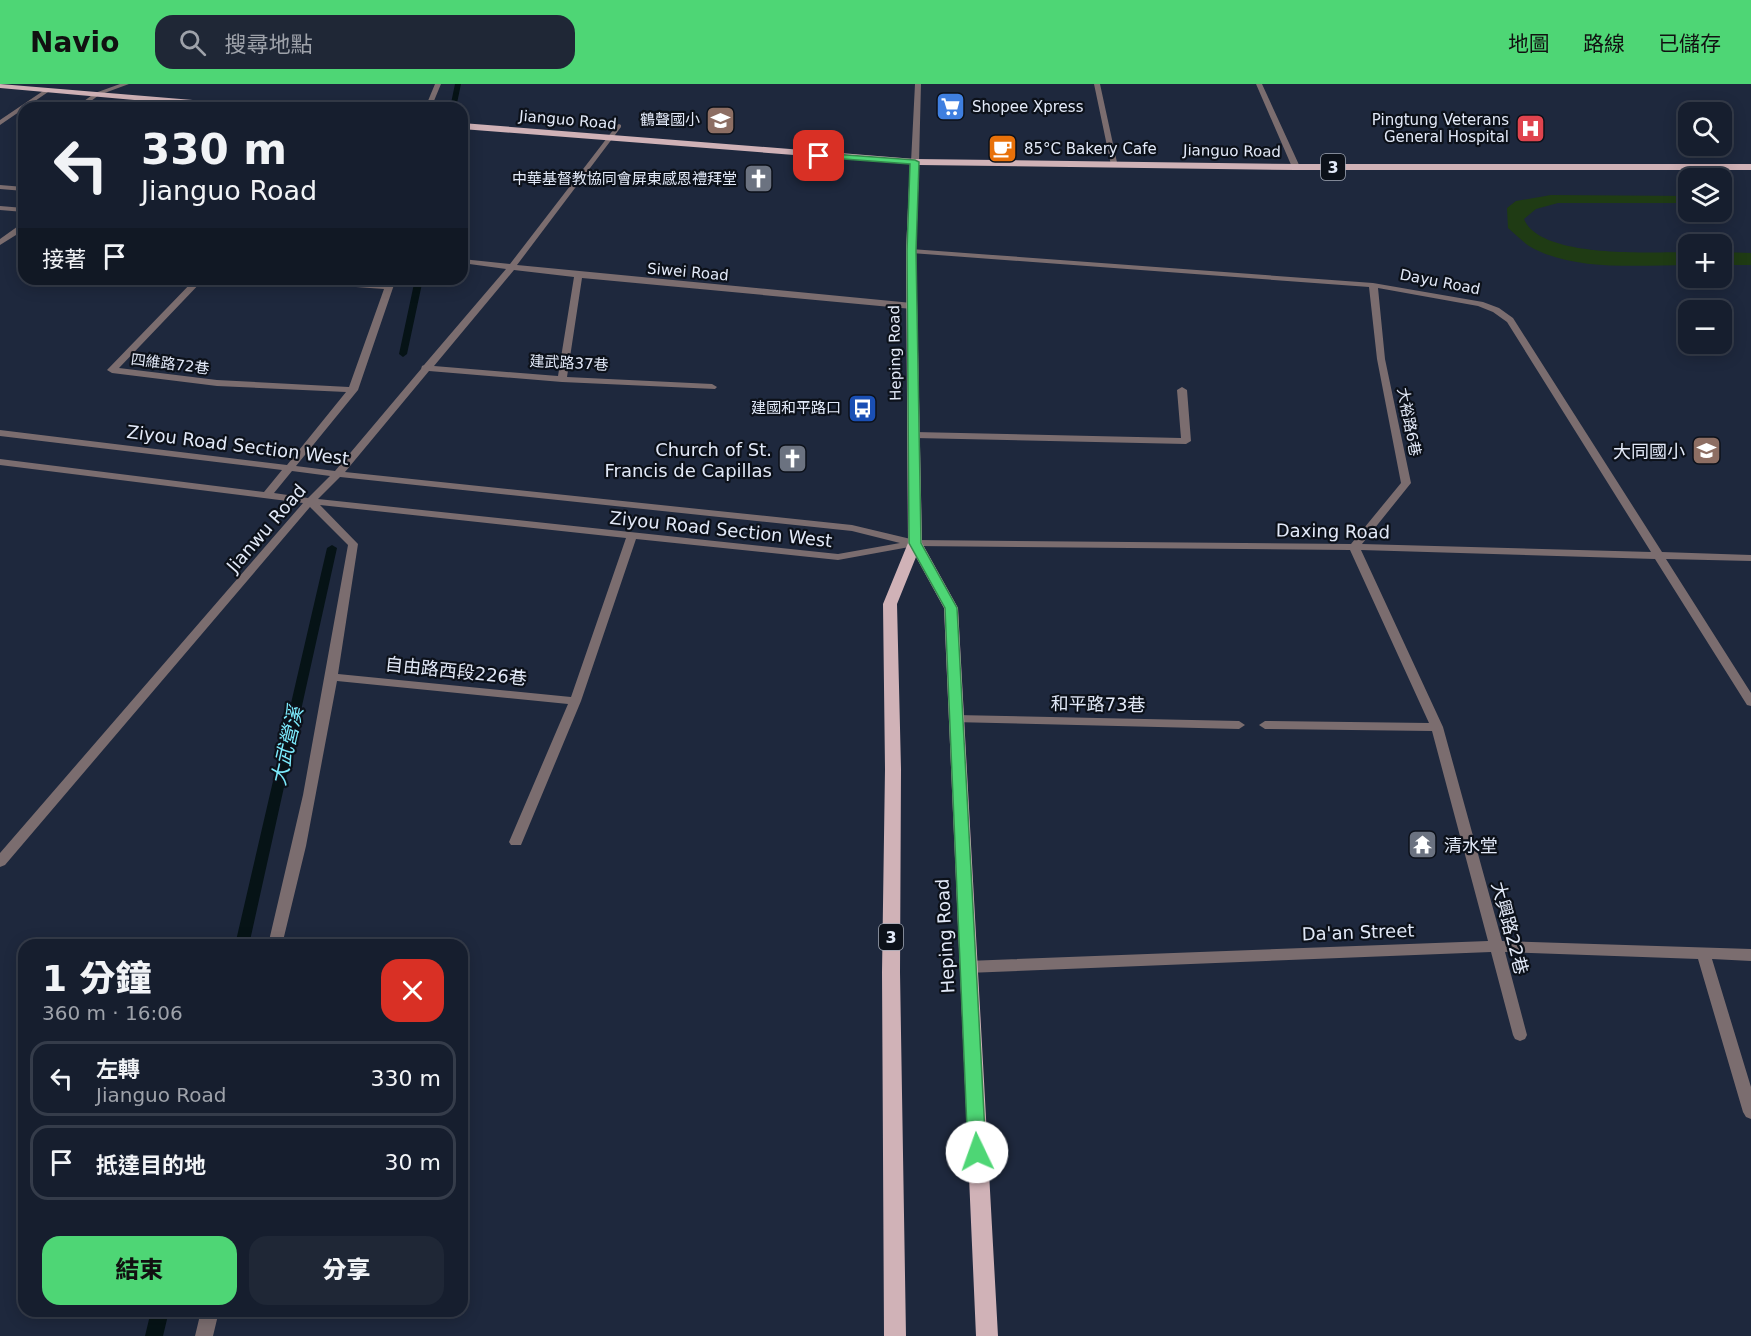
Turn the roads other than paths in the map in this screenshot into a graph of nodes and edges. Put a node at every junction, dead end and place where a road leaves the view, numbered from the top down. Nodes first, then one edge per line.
1 (126, 84) edge
2 (438, 84) edge
3 (918, 84) edge
4 (1097, 84) edge
5 (1259, 84) edge
6 (0, 86) edge
7 (48, 90) junction
8 (97, 94) junction
9 (165, 100) junction
10 (31, 102) edge
11 (88, 102) edge
12 (162, 102) edge
13 (175, 102) edge
14 (430, 102) edge
15 (18, 111) edge
16 (0, 123) edge
17 (619, 126) dead end
18 (468, 127) edge
19 (609, 139) junction
20 (915, 162) junction
21 (1115, 165) junction
22 (1296, 167) junction
23 (1751, 167) edge
24 (0, 187) edge
25 (18, 188) edge
26 (0, 208) edge
27 (18, 210) edge
28 (18, 230) edge
29 (1, 241) edge
30 (911, 251) junction
31 (468, 262) edge
32 (511, 268) junction
33 (578, 275) junction
34 (194, 285) edge
35 (390, 285) edge
36 (1373, 285) junction
37 (912, 306) junction
38 (425, 369) junction
39 (562, 379) junction
40 (712, 387) dead end
41 (353, 390) junction
42 (1182, 390) dead end
43 (0, 433) edge
44 (915, 435) junction
45 (0, 462) edge
46 (290, 469) junction
47 (338, 474) junction
48 (267, 495) junction
49 (310, 501) junction
50 (632, 536) junction
51 (915, 543) junction
52 (1354, 547) junction
53 (1660, 556) junction
54 (1751, 558) edge
55 (332, 677) junction
56 (575, 701) junction
57 (1751, 702) edge
58 (956, 720) junction
59 (1239, 725) dead end
60 (1265, 725) dead end
61 (1437, 727) junction
62 (516, 842) dead end
63 (0, 862) edge
64 (277, 939) edge
65 (1497, 946) junction
66 (1703, 952) junction
67 (1751, 955) edge
68 (968, 967) junction
69 (1520, 1035) dead end
70 (1751, 1112) edge
71 (209, 1317) edge
72 (204, 1336) edge
73 (895, 1336) edge
74 (987, 1336) edge

1 - 8 street
2 - 14 street
3 - 20 street
4 - 21 street
5 - 22 street
6 - 7 main road
7 - 8 main road
7 - 10 street
8 - 9 main road
8 - 11 street
9 - 12 street
9 - 13 main road
15 - 16 street
17 - 19 street, Jianwu Road
18 - 19 main road, Jianguo Road
19 - 20 main road, Jianguo Road
19 - 32 street, Jianwu Road
20 - 21 main road, Jianguo Road / 3
20 - 30 main road, Heping Road / 3
21 - 22 main road, Jianguo Road / 3
22 - 23 main road, Jianguo Road / 3
24 - 25 street
26 - 27 street
28 - 29 street
30 - 36 street, Dayu Road
30 - 37 main road, Heping Road / 3
31 - 32 street, Siwei Road
32 - 33 street, Siwei Road
32 - 38 street, Jianwu Road
33 - 37 street, Siwei Road
33 - 39 street
34 - 41 street, 四維路72巷
35 - 41 street
36 - 52 street, 大裕路6巷
36 - 53 street, Dayu Road
37 - 44 main road, Heping Road / 3
38 - 39 street, 建武路37巷
38 - 47 street, Jianwu Road
39 - 40 street, 建武路37巷
41 - 46 street
42 - 44 street
43 - 46 street, Ziyou Road Section West
44 - 51 main road, Heping Road / 3
45 - 48 street, Ziyou Road Section West
46 - 47 street, Ziyou Road Section West
46 - 48 street
47 - 49 street, Jianwu Road
47 - 51 street, Ziyou Road Section West
48 - 49 street, Ziyou Road Section West
49 - 50 street, Ziyou Road Section West
49 - 55 street
49 - 63 street, Jianwu Road
50 - 51 street, Ziyou Road Section West
50 - 56 street
51 - 52 street, Daxing Road
51 - 58 main road, Heping Road / 3
51 - 73 main road, Heping Road / 3
52 - 53 street, Daxing Road
52 - 61 street, 大興路22巷
53 - 54 street, Daxing Road
53 - 57 street, Dayu Road
55 - 56 street, 自由路西段226巷
55 - 64 street
56 - 62 street
58 - 59 street, 和平路73巷
58 - 68 main road, Heping Road / 3
60 - 61 street
61 - 65 street, 大興路22巷
65 - 66 street, Da'an Street
65 - 68 street, Da'an Street
65 - 69 street, 大興路22巷
66 - 67 street, Da'an Street
66 - 70 street
68 - 74 main road, Heping Road / 3
71 - 72 street

